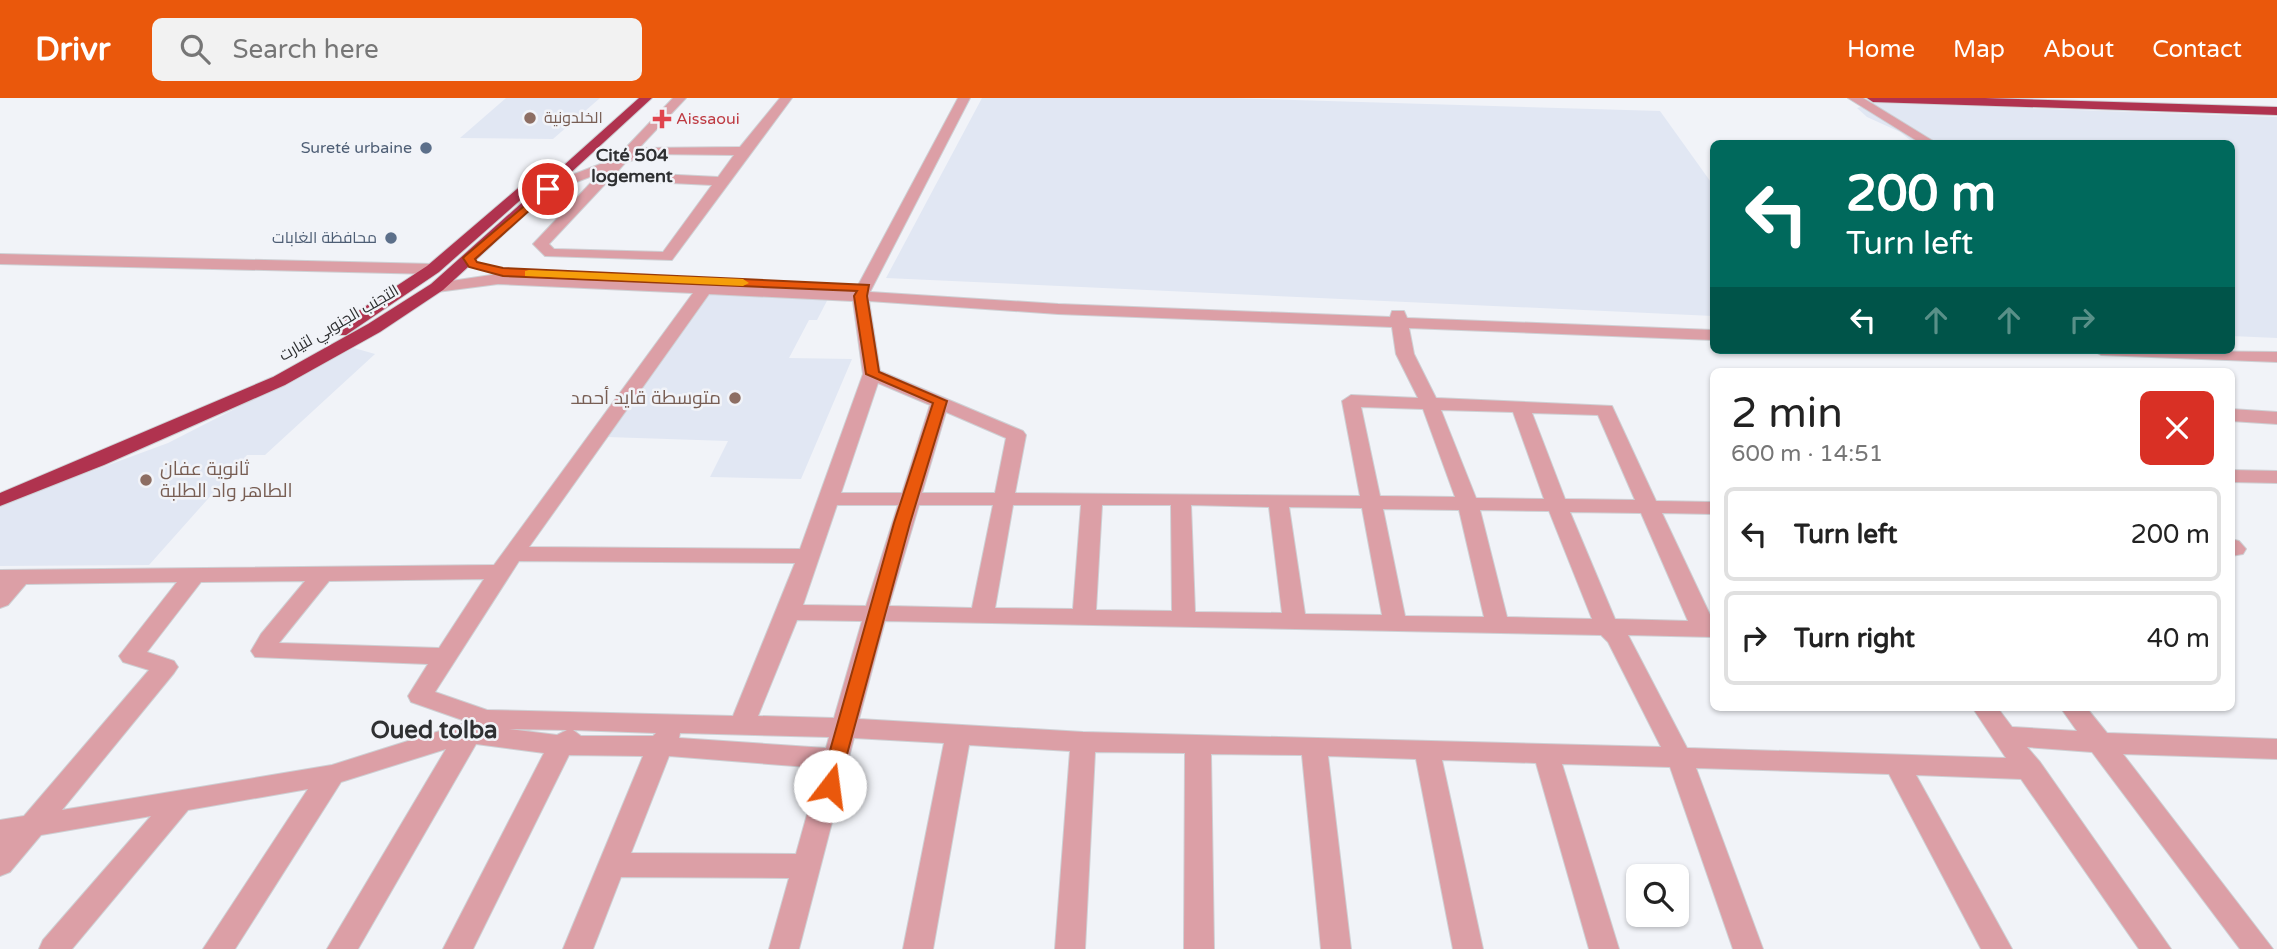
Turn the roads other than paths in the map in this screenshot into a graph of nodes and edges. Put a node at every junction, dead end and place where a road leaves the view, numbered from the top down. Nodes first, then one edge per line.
1 (630, 98) edge
2 (646, 98) edge
3 (680, 98) edge
4 (786, 98) edge
5 (964, 98) edge
6 (1854, 98) edge
7 (1873, 98) edge
8 (2116, 98) edge
9 (2277, 103) edge
10 (2277, 111) edge
11 (1925, 140) edge
12 (597, 144) junction
13 (743, 151) junction
14 (623, 157) junction
15 (605, 176) junction
16 (721, 181) junction
17 (548, 189) junction
18 (469, 258) junction
19 (0, 259) edge
20 (435, 278) junction
21 (704, 289) junction
22 (863, 292) junction
23 (1400, 320) junction
24 (1710, 325) edge
25 (1633, 327) junction
26 (1710, 335) edge
27 (2235, 346) edge
28 (2277, 348) edge
29 (2202, 354) edge
30 (2277, 357) edge
31 (872, 374) junction
32 (940, 401) junction
33 (1430, 404) junction
34 (1521, 407) junction
35 (2235, 415) edge
36 (2277, 418) edge
37 (2235, 476) edge
38 (2277, 477) edge
39 (0, 487) edge
40 (830, 499) junction
41 (1092, 499) junction
42 (1181, 499) junction
43 (0, 500) edge
44 (908, 500) junction
45 (1003, 500) junction
46 (1278, 500) junction
47 (1371, 504) junction
48 (1468, 504) junction
49 (1557, 506) junction
50 (1650, 506) junction
51 (1710, 508) edge
52 (809, 555) junction
53 (507, 563) junction
54 (321, 576) junction
55 (11, 577) edge
56 (193, 577) junction
57 (0, 600) edge
58 (789, 612) junction
59 (875, 615) junction
60 (982, 616) junction
61 (1084, 617) junction
62 (1184, 619) junction
63 (1295, 621) junction
64 (1395, 623) junction
65 (1497, 624) junction
66 (1607, 627) junction
67 (1708, 629) edge
68 (446, 656) junction
69 (1987, 711) edge
70 (2075, 711) edge
71 (596, 722) junction
72 (677, 723) junction
73 (476, 726) junction
74 (741, 726) junction
75 (844, 727) junction
76 (958, 735) junction
77 (2006, 736) junction
78 (1083, 742) junction
79 (2098, 742) junction
80 (1198, 744) junction
81 (561, 745) junction
82 (660, 746) junction
83 (1314, 746) junction
84 (1427, 749) junction
85 (2277, 749) edge
86 (1546, 753) junction
87 (1679, 757) junction
88 (837, 759) junction
89 (1897, 764) junction
90 (2031, 769) junction
91 (332, 775) junction
92 (179, 802) junction
93 (33, 827) junction
94 (0, 831) edge
95 (0, 864) edge
96 (612, 864) junction
97 (807, 866) junction
98 (54, 949) edge
99 (218, 949) edge
100 (342, 949) edge
101 (457, 949) edge
102 (578, 949) edge
103 (784, 949) edge
104 (918, 949) edge
105 (1070, 949) edge
106 (1199, 949) edge
107 (1336, 949) edge
108 (1468, 949) edge
109 (1604, 949) edge
110 (1748, 949) edge
111 (1997, 949) edge
112 (2155, 949) edge
113 (2258, 949) edge

1 - 20 highway, التجنب الجنوبي لتيارت
2 - 12 highway, التجنب الجنوبي لتيارت
3 - 14 street
4 - 13 street
5 - 22 street
6 - 11 street
7 - 10 highway
8 - 9 highway
12 - 14 street
12 - 17 highway, التجنب الجنوبي لتيارت
13 - 14 street
13 - 16 street
14 - 15 street
14 - 17 street
15 - 16 street
15 - 16 street
17 - 18 highway, التجنب الجنوبي لتيارت
18 - 20 highway, التجنب الجنوبي لتيارت
18 - 22 street
19 - 20 street
20 - 21 street
20 - 39 highway, التجنب الجنوبي لتيارت
20 - 43 highway, التجنب الجنوبي لتيارت
21 - 22 street
21 - 53 street
22 - 23 street
22 - 31 street
23 - 25 street
23 - 33 street
24 - 25 street
25 - 26 street
27 - 28 street
29 - 30 street
31 - 32 street
31 - 40 street
32 - 44 street
32 - 45 street
33 - 34 street
33 - 47 street
33 - 48 street
34 - 49 street
34 - 50 street
35 - 36 street
37 - 38 street
40 - 44 street
40 - 52 street
41 - 42 street
41 - 45 street
41 - 61 street
42 - 46 street
42 - 62 street
44 - 45 street
44 - 59 street
45 - 60 street
46 - 47 street
46 - 63 street
47 - 48 street
47 - 64 street
48 - 49 street
48 - 65 street
49 - 50 street
49 - 66 street
50 - 51 street
50 - 67 street
52 - 53 street
52 - 58 street
53 - 54 street
53 - 68 street
54 - 56 street
54 - 68 street
55 - 56 street
55 - 57 street
56 - 93 street
58 - 59 street
58 - 74 street
59 - 60 street
59 - 75 street
60 - 61 street
61 - 62 street
62 - 63 street
63 - 64 street
64 - 65 street
65 - 66 street
66 - 67 street
66 - 87 street
68 - 73 street
69 - 77 street
70 - 79 street
71 - 72 street
71 - 73 street
71 - 81 street
72 - 74 street
72 - 82 street
73 - 81 street
73 - 91 street
73 - 100 street
74 - 75 street
75 - 76 street
75 - 88 street
76 - 78 street
76 - 104 street
77 - 79 street
77 - 90 street
78 - 80 street
78 - 105 street
79 - 85 street
79 - 113 street
80 - 83 street
80 - 106 street
81 - 82 street
81 - 101 street
82 - 88 street
82 - 96 street
83 - 84 street
83 - 107 street
84 - 86 street
84 - 108 street
86 - 87 street
86 - 109 street
87 - 89 street
87 - 110 street
88 - 97 street
89 - 90 street
89 - 111 street
90 - 112 street
91 - 92 street
91 - 99 street
92 - 93 street
92 - 98 street
93 - 94 street
93 - 95 street
96 - 97 street
96 - 102 street
97 - 103 street

